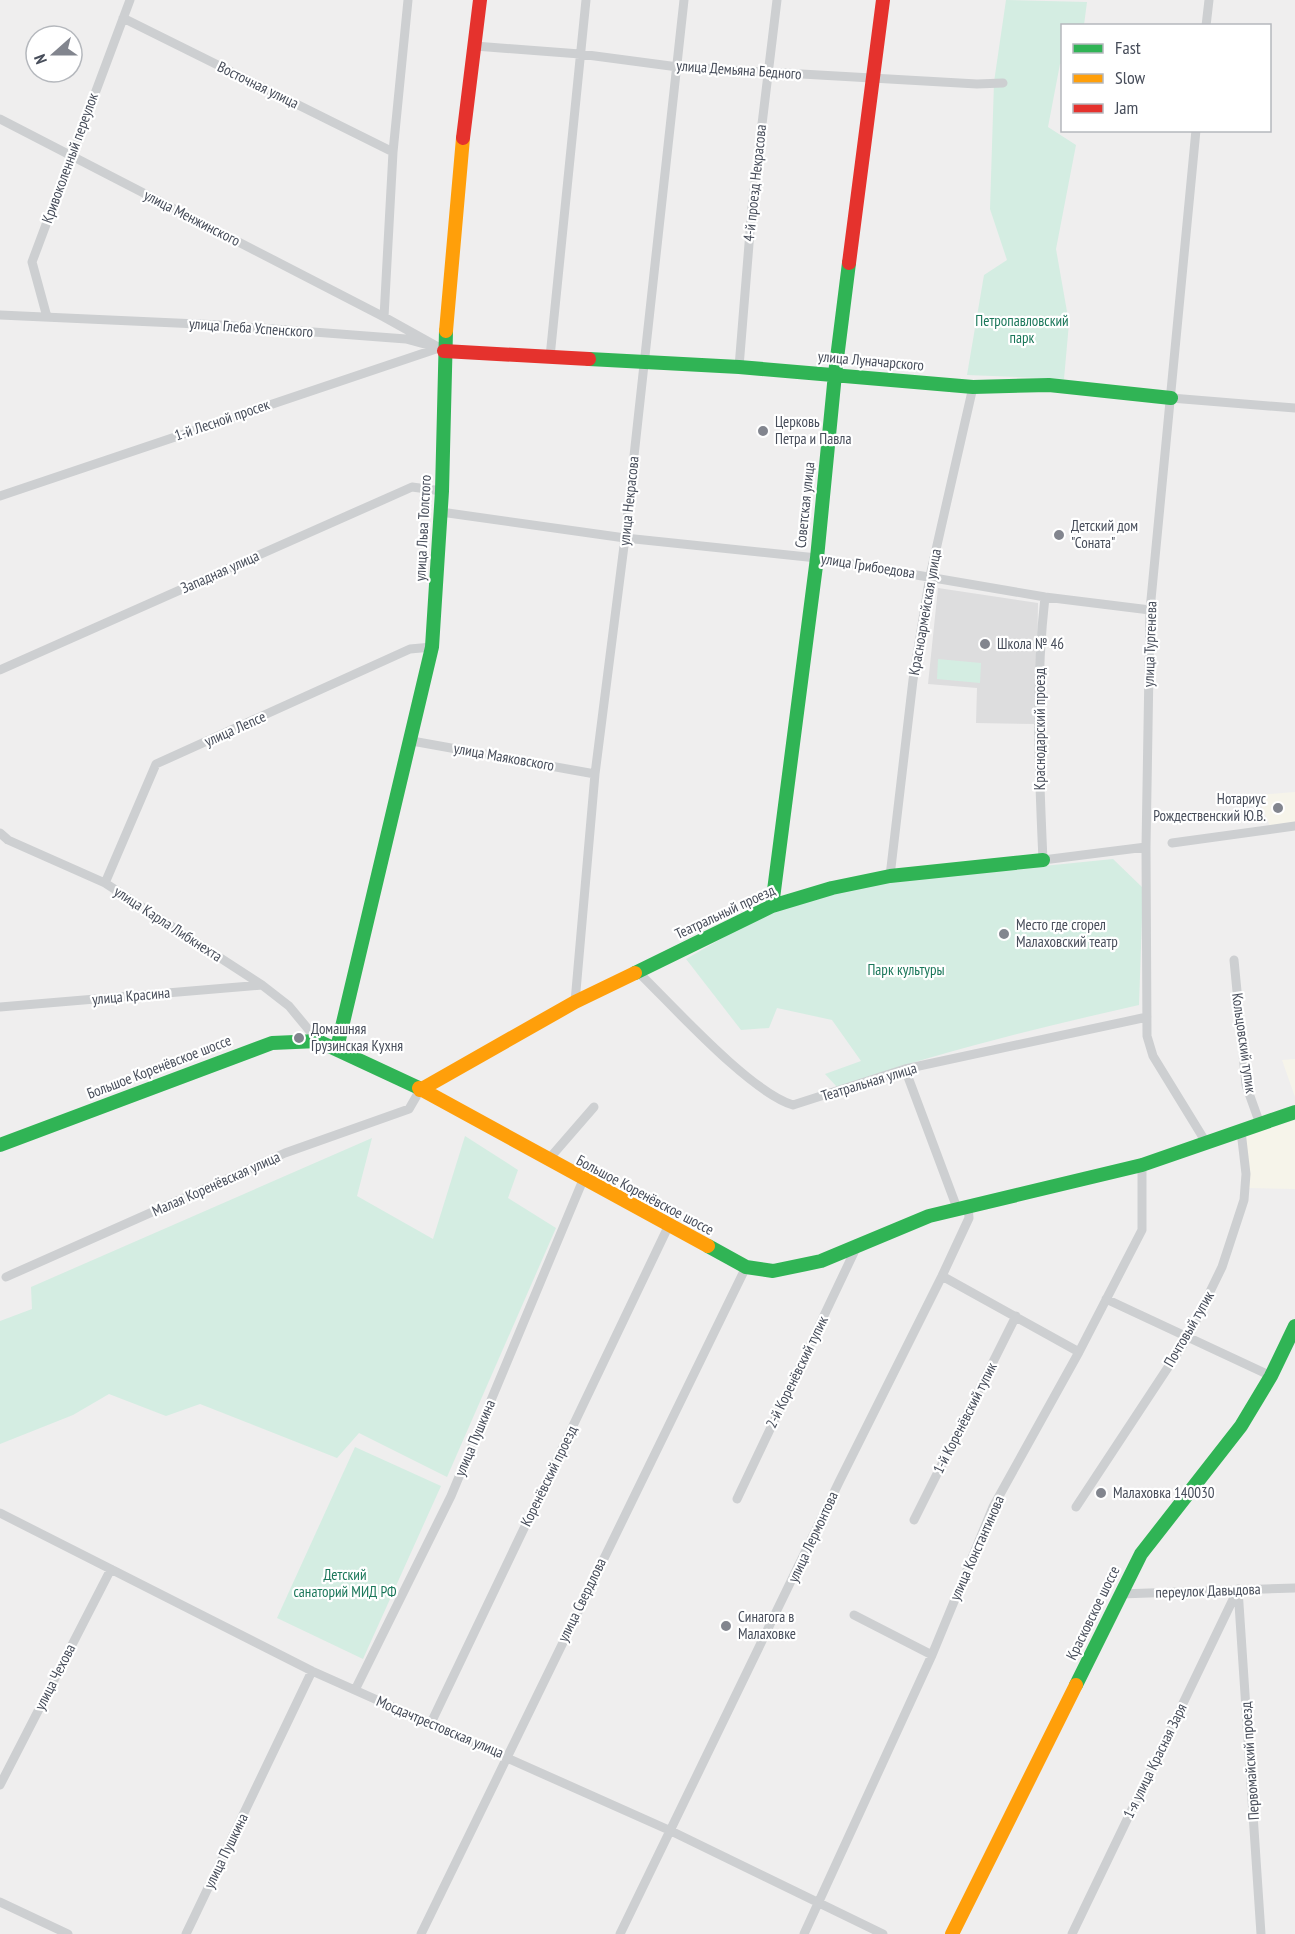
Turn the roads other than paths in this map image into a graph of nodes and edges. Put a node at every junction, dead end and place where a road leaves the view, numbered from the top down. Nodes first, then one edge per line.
1 (130, 0) edge
2 (408, 0) edge
3 (480, 0) edge
4 (586, 0) edge
5 (684, 0) edge
6 (777, 0) edge
7 (883, 0) edge
8 (1209, 0) edge
9 (123, 18) junction
10 (1206, 24) edge
11 (475, 46) junction
12 (580, 54) junction
13 (678, 67) junction
14 (767, 73) junction
15 (872, 77) junction
16 (1003, 82) dead end
17 (0, 119) edge
18 (1196, 132) edge
19 (393, 152) junction
20 (71, 155) junction
21 (0, 315) edge
22 (384, 316) junction
23 (47, 317) junction
24 (441, 349) junction
25 (550, 357) junction
26 (643, 364) junction
27 (739, 367) junction
28 (835, 374) junction
29 (974, 387) junction
30 (1171, 398) junction
31 (1295, 408) edge
32 (442, 490) junction
33 (0, 496) edge
34 (441, 512) junction
35 (625, 538) junction
36 (817, 558) junction
37 (930, 576) junction
38 (1045, 597) junction
39 (1150, 610) junction
40 (432, 647) junction
41 (0, 670) edge
42 (412, 741) junction
43 (595, 774) junction
44 (1295, 826) edge
45 (0, 833) edge
46 (1172, 843) dead end
47 (1146, 847) junction
48 (1043, 860) junction
49 (890, 876) junction
50 (105, 883) junction
51 (772, 906) junction
52 (1234, 960) dead end
53 (638, 972) junction
54 (262, 985) junction
55 (575, 1002) junction
56 (0, 1007) edge
57 (1147, 1017) junction
58 (318, 1041) junction
59 (337, 1048) junction
60 (905, 1069) junction
61 (420, 1090) junction
62 (594, 1107) dead end
63 (1295, 1112) edge
64 (1260, 1124) junction
65 (1241, 1131) junction
66 (1207, 1144) junction
67 (0, 1145) edge
68 (548, 1160) junction
69 (1142, 1165) junction
70 (583, 1180) junction
71 (962, 1206) junction
72 (668, 1227) junction
73 (857, 1246) junction
74 (746, 1267) junction
75 (942, 1276) junction
76 (6, 1277) dead end
77 (1106, 1299) junction
78 (1016, 1316) junction
79 (1295, 1326) edge
80 (1188, 1337) junction
81 (1079, 1352) junction
82 (1271, 1376) junction
83 (737, 1499) dead end
84 (1076, 1507) dead end
85 (0, 1513) edge
86 (914, 1520) dead end
87 (111, 1569) junction
88 (1295, 1588) edge
89 (1238, 1589) junction
90 (1120, 1594) junction
91 (854, 1615) dead end
92 (932, 1655) junction
93 (312, 1671) junction
94 (355, 1690) junction
95 (430, 1725) junction
96 (506, 1756) junction
97 (0, 1785) edge
98 (671, 1831) junction
99 (0, 1902) edge
100 (819, 1902) junction
101 (68, 1934) edge
102 (186, 1934) edge
103 (421, 1934) edge
104 (620, 1934) edge
105 (804, 1934) edge
106 (883, 1934) edge
107 (952, 1934) edge
108 (1072, 1934) edge
109 (1261, 1934) edge

1 - 9 street, Кривоколенный переулок
2 - 19 street
3 - 11 street, улица Льва Толстого
4 - 12 street
5 - 13 street, улица Некрасова
6 - 14 street, 4-й проезд Некрасова
7 - 15 street, Советская улица
8 - 10 street
9 - 19 street, Восточная улица
9 - 20 street, Кривоколенный переулок
11 - 12 street, улица Демьяна Бедного
11 - 24 street, улица Льва Толстого
12 - 13 street, улица Демьяна Бедного
12 - 25 street
13 - 14 street, улица Демьяна Бедного
13 - 26 street, улица Некрасова
14 - 15 street, улица Демьяна Бедного
14 - 27 street, 4-й проезд Некрасова
15 - 16 street, улица Демьяна Бедного
15 - 28 street, Советская улица
17 - 20 street, улица Менжинского
18 - 30 street, улица Тургенева
19 - 22 street
20 - 22 street, улица Менжинского
20 - 23 street, Кривоколенный переулок
21 - 23 street, улица Глеба Успенского
22 - 24 street
23 - 24 street, улица Глеба Успенского
24 - 25 street, улица Луначарского
24 - 32 street, улица Льва Толстого
24 - 33 street, 1-й Лесной просек
25 - 26 street, улица Луначарского
26 - 27 street, улица Луначарского
26 - 35 street, улица Некрасова
27 - 28 street, улица Луначарского
28 - 29 street, улица Луначарского
28 - 36 street, Советская улица
29 - 30 street, улица Луначарского
29 - 37 street, Красноармейская улица
30 - 31 street, улица Луначарского
30 - 39 street, улица Тургенева
32 - 34 street, улица Льва Толстого
32 - 41 street, Западная улица
34 - 35 street, улица Грибоедова
34 - 40 street, улица Льва Толстого
35 - 36 street, улица Грибоедова
35 - 43 street, улица Некрасова
36 - 37 street, улица Грибоедова
36 - 51 street, Советская улица
37 - 38 street, улица Грибоедова
37 - 49 street, Красноармейская улица
38 - 39 street, улица Грибоедова
38 - 48 street, Краснодарский проезд
39 - 47 street, улица Тургенева
40 - 42 street, улица Льва Толстого
40 - 50 street, улица Лепсе
42 - 43 street, улица Маяковского
42 - 59 street, улица Льва Толстого
43 - 55 street, улица Некрасова
44 - 46 street
45 - 50 street, улица Карла Либкнехта
47 - 48 street, Театральный проезд
47 - 57 street, улица Тургенева
48 - 49 street, Театральный проезд
49 - 51 street, Театральный проезд
50 - 54 street, улица Карла Либкнехта
51 - 53 street, Театральный проезд
52 - 64 street, Кольцовский тупик
53 - 55 street, Театральный проезд
53 - 60 street, Театральная улица
54 - 56 street, улица Красина
54 - 58 street, улица Карла Либкнехта
55 - 61 street, Театральный проезд
57 - 60 street, Театральная улица
57 - 66 street, улица Тургенева
58 - 59 street, Большое Коренёвское шоссе
58 - 67 street, Большое Коренёвское шоссе
59 - 61 street, Большое Коренёвское шоссе
60 - 71 street
61 - 68 street, Большое Коренёвское шоссе
61 - 76 street, Малая Коренёвская улица
62 - 68 street
63 - 64 street, Большое Коренёвское шоссе
64 - 65 street, Большое Коренёвское шоссе
65 - 66 street, Большое Коренёвское шоссе
65 - 80 street, Почтовый тупик
66 - 69 street, Большое Коренёвское шоссе
68 - 70 street, Большое Коренёвское шоссе
69 - 71 street, Большое Коренёвское шоссе
69 - 77 street, улица Константинова
70 - 72 street, Большое Коренёвское шоссе
70 - 94 street, улица Пушкина
71 - 73 street, Большое Коренёвское шоссе
71 - 75 street, улица Лермонтова
72 - 74 street, Большое Коренёвское шоссе
72 - 95 street, Коренёвский проезд
73 - 74 street, Большое Коренёвское шоссе
73 - 83 street, 2-й Коренёвский тупик
74 - 96 street, улица Свердлова
75 - 78 street
75 - 98 street, улица Лермонтова
77 - 80 street
77 - 81 street, улица Константинова
78 - 81 street
78 - 86 street, 1-й Коренёвский тупик
79 - 82 street, Красковское шоссе
80 - 82 street
80 - 84 street, Почтовый тупик
81 - 92 street, улица Константинова
82 - 90 street, Красковское шоссе
85 - 87 street, Мосдачтрестовская улица
87 - 93 street, Мосдачтрестовская улица
87 - 97 street, улица Чехова
88 - 89 street, переулок Давыдова
89 - 90 street, переулок Давыдова
89 - 108 street, 1-я улица Красная Заря
89 - 109 street, Первомайский проезд
90 - 107 street, Красковское шоссе
91 - 92 street
92 - 100 street, улица Константинова
93 - 94 street, Мосдачтрестовская улица
93 - 102 street, улица Пушкина
94 - 95 street, Мосдачтрестовская улица
95 - 96 street, Мосдачтрестовская улица
96 - 98 street, Мосдачтрестовская улица
96 - 103 street, улица Свердлова
98 - 100 street, Мосдачтрестовская улица
98 - 104 street, улица Лермонтова
99 - 101 street
100 - 105 street, улица Константинова
100 - 106 street, Мосдачтрестовская улица

